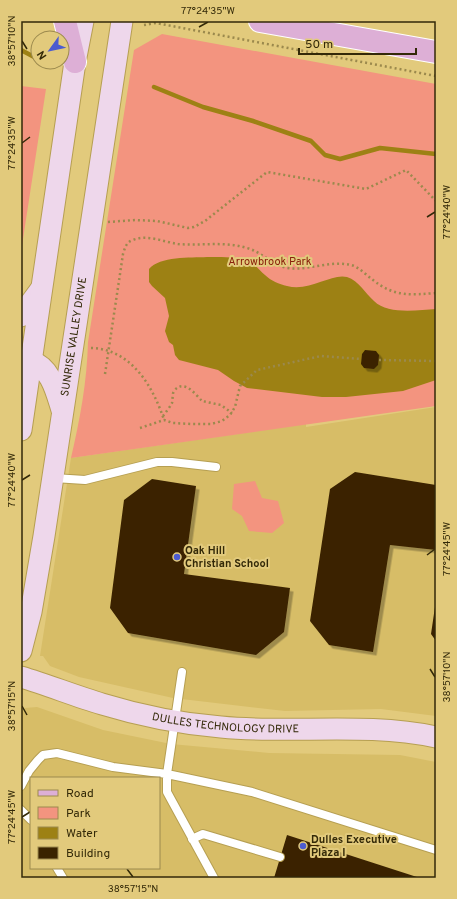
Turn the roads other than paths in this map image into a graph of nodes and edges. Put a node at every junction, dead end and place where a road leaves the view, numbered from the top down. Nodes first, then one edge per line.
1 (65, 21) edge
2 (83, 21) edge
3 (122, 21) edge
4 (260, 21) edge
5 (436, 52) edge
6 (75, 62) junction
7 (42, 287) junction
8 (21, 316) edge
9 (31, 360) junction
10 (63, 414) junction
11 (21, 430) edge
12 (216, 467) dead end
13 (53, 478) junction
14 (21, 651) edge
15 (182, 672) dead end
16 (21, 677) edge
17 (175, 720) junction
18 (436, 737) edge
19 (167, 774) junction
20 (21, 786) edge
21 (21, 810) edge
22 (30, 819) edge
23 (192, 839) junction
24 (436, 850) edge
25 (280, 857) dead end
26 (58, 869) edge
27 (63, 878) edge
28 (214, 878) edge

1 - 6 main road
2 - 6 main road
3 - 10 main road, SUNRISE VALLEY DRIVE
4 - 5 main road
6 - 7 main road
7 - 8 main road
7 - 9 main road
9 - 10 main road
9 - 11 main road
10 - 13 main road, SUNRISE VALLEY DRIVE
12 - 13 lane
13 - 14 main road, SUNRISE VALLEY DRIVE
15 - 17 lane
16 - 17 main road, DULLES TECHNOLOGY DRIVE
17 - 18 main road, DULLES TECHNOLOGY DRIVE
17 - 19 lane
19 - 20 lane
19 - 23 lane
19 - 24 lane
21 - 22 lane
23 - 25 lane
23 - 28 lane
26 - 27 lane

